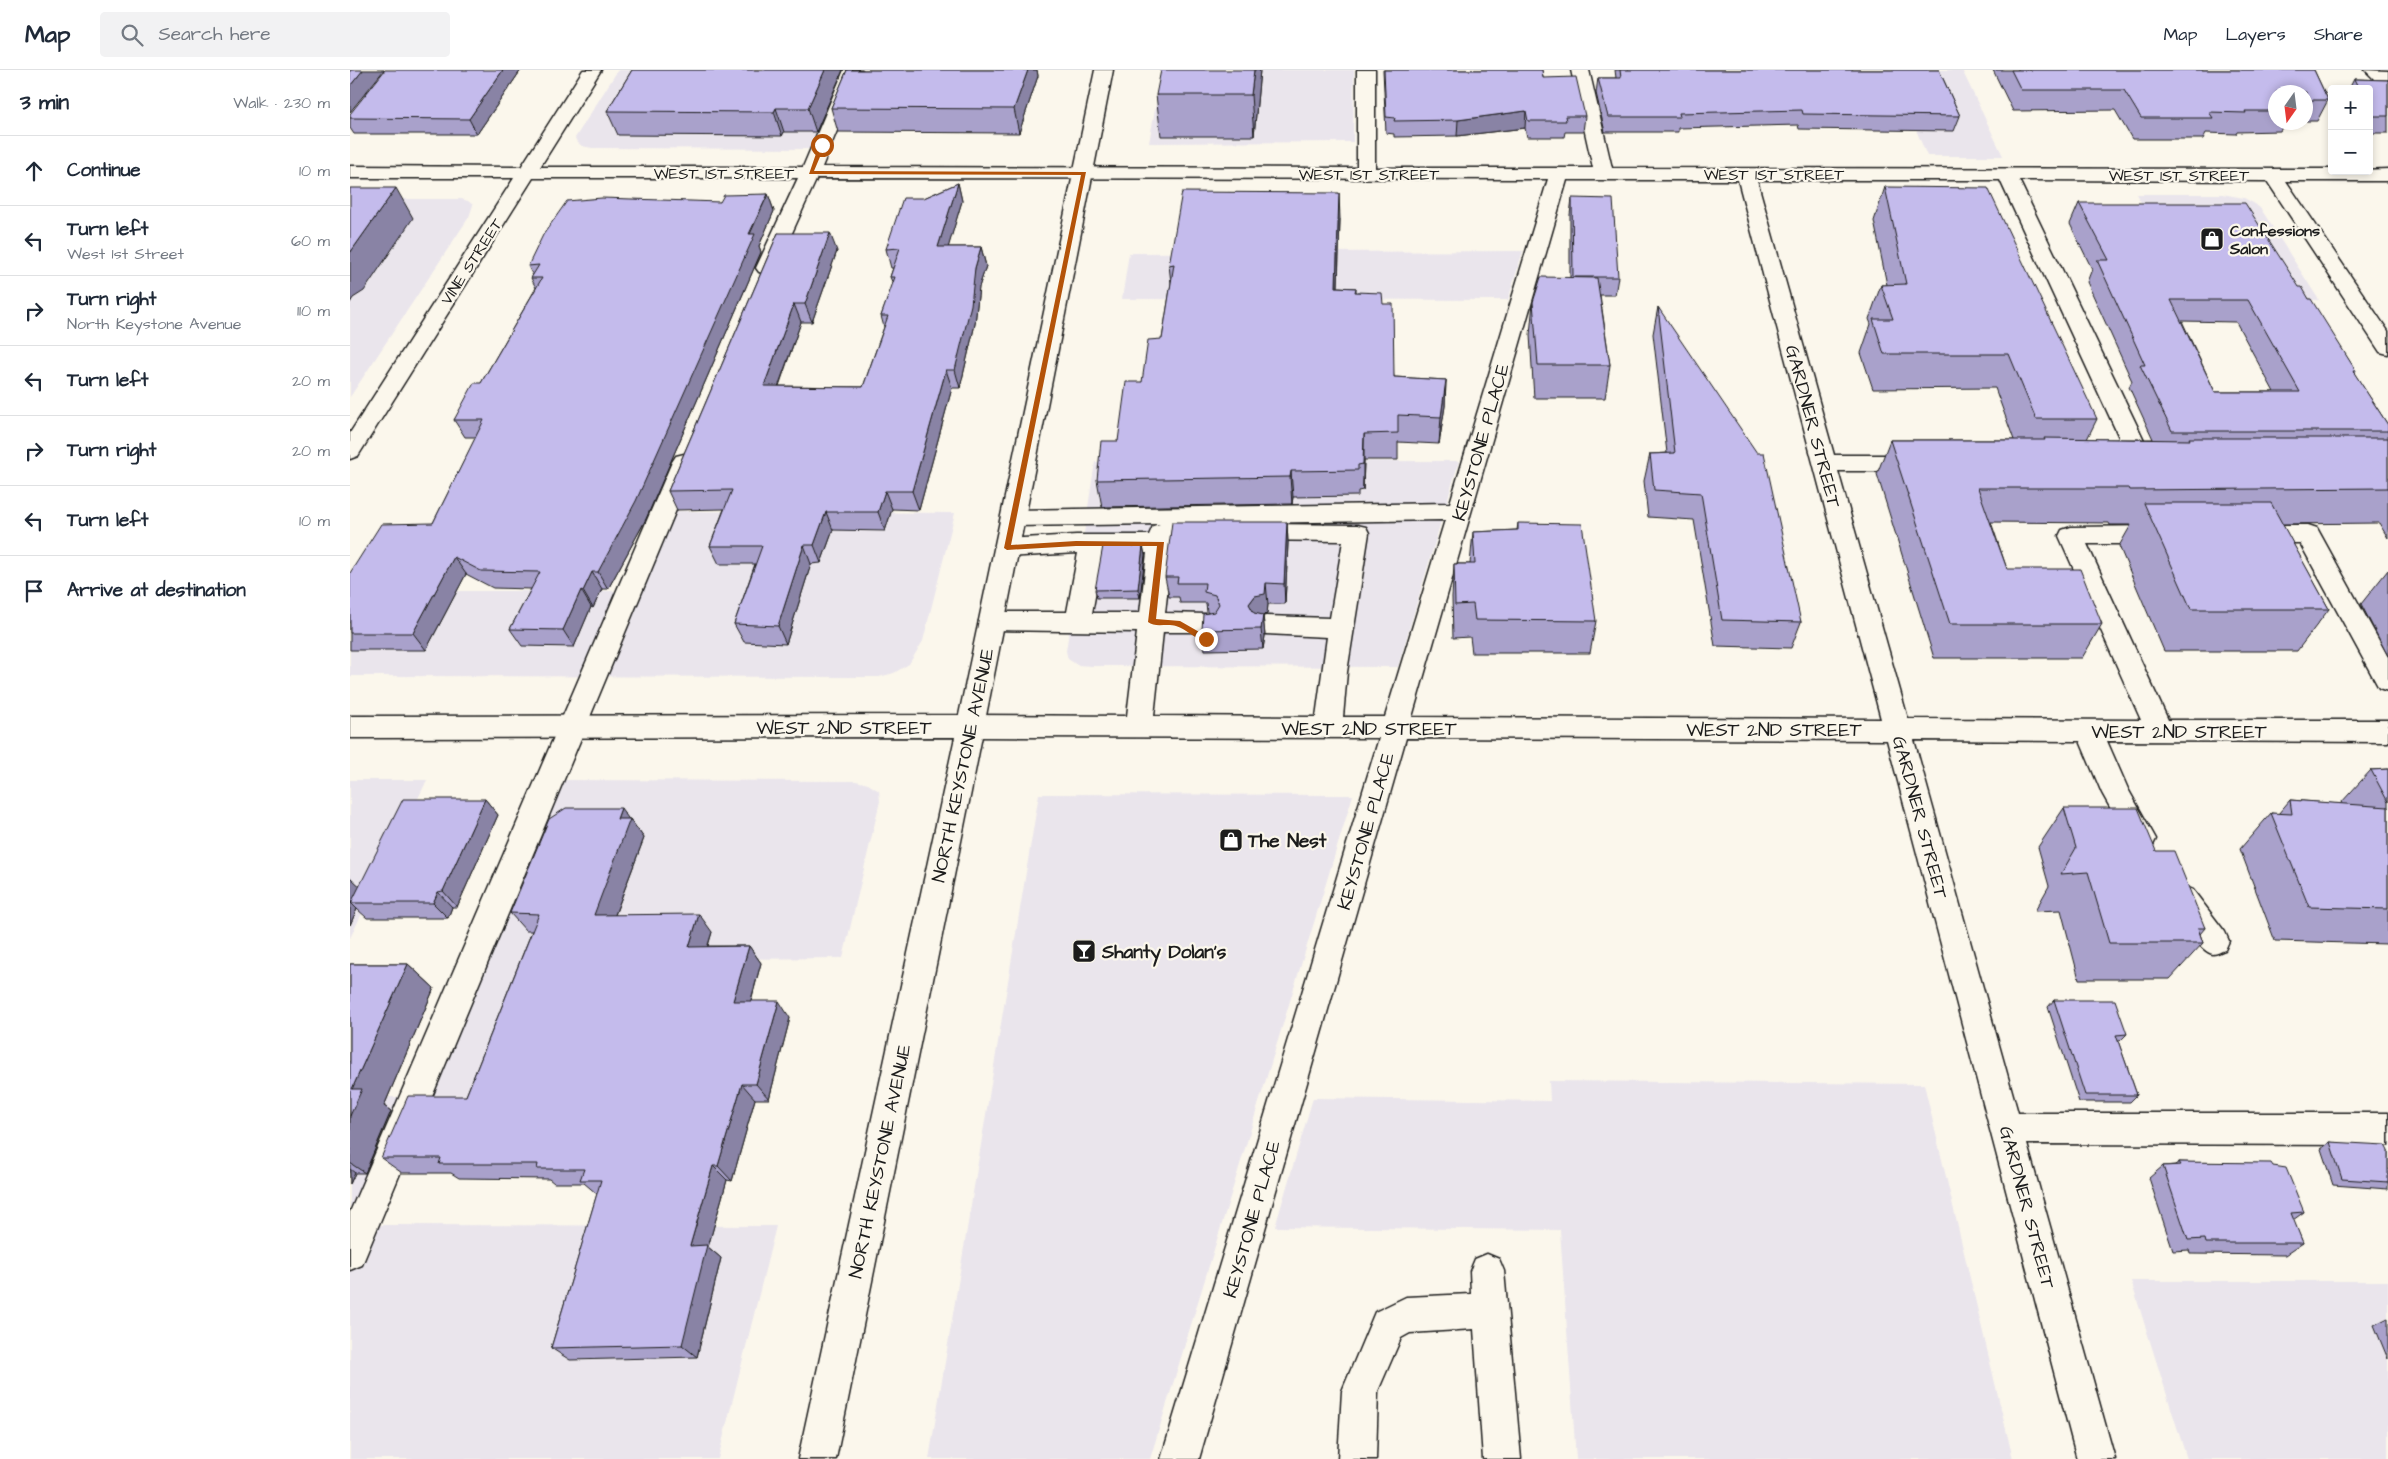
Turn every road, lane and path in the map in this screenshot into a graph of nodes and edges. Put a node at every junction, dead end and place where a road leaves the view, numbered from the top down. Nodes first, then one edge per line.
1 (592, 70) edge
2 (853, 70) edge
3 (1104, 70) edge
4 (1366, 70) edge
5 (1580, 70) edge
6 (2374, 70) edge
7 (2388, 76) edge
8 (350, 172) edge
9 (527, 173) junction
10 (810, 173) junction
11 (1084, 174) junction
12 (1366, 174) junction
13 (1559, 174) junction
14 (1604, 174) junction
15 (1746, 174) junction
16 (2008, 175) junction
17 (2273, 175) junction
18 (2388, 175) edge
19 (758, 287) edge
20 (2388, 347) edge
21 (693, 439) edge
22 (350, 451) edge
23 (1824, 463) junction
24 (1938, 463) edge
25 (2143, 463) edge
26 (1460, 511) junction
27 (1013, 518) junction
28 (2229, 534) edge
29 (2180, 535) edge
30 (1092, 544) junction
31 (1161, 544) junction
32 (1007, 548) junction
33 (1078, 620) junction
34 (992, 621) junction
35 (1164, 622) junction
36 (1341, 628) junction
37 (1206, 631) edge
38 (1265, 633) dead end
39 (2388, 681) edge
40 (350, 726) edge
41 (571, 726) junction
42 (970, 726) junction
43 (1139, 728) junction
44 (1328, 728) junction
45 (1395, 728) junction
46 (1897, 730) junction
47 (2089, 730) junction
48 (2159, 730) junction
49 (2388, 731) edge
50 (2153, 858) edge
51 (2169, 880) edge
52 (2214, 941) dead end
53 (2006, 1128) junction
54 (2388, 1129) edge
55 (350, 1253) edge
56 (1487, 1271) dead end
57 (1490, 1311) junction
58 (817, 1459) edge
59 (1180, 1459) edge
60 (1357, 1459) edge
61 (1502, 1459) edge
62 (2096, 1459) edge

1 - 9 street, VINE STREET
2 - 10 street
3 - 11 street, NORTH KEYSTONE AVENUE
4 - 12 street
5 - 14 street
6 - 7 street
8 - 9 street, WEST 1ST STREET
9 - 10 street, WEST 1ST STREET
9 - 22 street, VINE STREET
10 - 11 street, WEST 1ST STREET
10 - 19 street
11 - 12 street, WEST 1ST STREET
11 - 27 street, NORTH KEYSTONE AVENUE
12 - 13 street, WEST 1ST STREET
13 - 14 street, WEST 1ST STREET
13 - 26 street, KEYSTONE PLACE
14 - 15 street, WEST 1ST STREET
15 - 16 street, WEST 1ST STREET
15 - 23 street, GARDNER STREET
16 - 17 street, WEST 1ST STREET
16 - 25 street
17 - 18 street, WEST 1ST STREET
17 - 20 street
21 - 41 street
23 - 24 street
23 - 46 street, GARDNER STREET
26 - 27 street
26 - 45 street, KEYSTONE PLACE
27 - 32 street, NORTH KEYSTONE AVENUE
28 - 39 street
29 - 48 street
30 - 31 street
30 - 32 street
30 - 33 street
31 - 35 street
31 - 36 street
32 - 34 street, NORTH KEYSTONE AVENUE
33 - 34 street
33 - 35 street
34 - 42 street, NORTH KEYSTONE AVENUE
35 - 37 street
35 - 43 street
36 - 38 street
36 - 44 street
40 - 41 street, WEST 2ND STREET
41 - 42 street, WEST 2ND STREET
41 - 55 street
42 - 43 street, WEST 2ND STREET
42 - 58 street, NORTH KEYSTONE AVENUE
43 - 44 street, WEST 2ND STREET
44 - 45 street, WEST 2ND STREET
45 - 46 street, WEST 2ND STREET
45 - 59 street, KEYSTONE PLACE
46 - 47 street, WEST 2ND STREET
46 - 53 street, GARDNER STREET
47 - 48 street, WEST 2ND STREET
47 - 50 street
48 - 49 street, WEST 2ND STREET
51 - 52 street
53 - 54 street
53 - 62 street, GARDNER STREET
56 - 57 street
57 - 60 street
57 - 61 street

